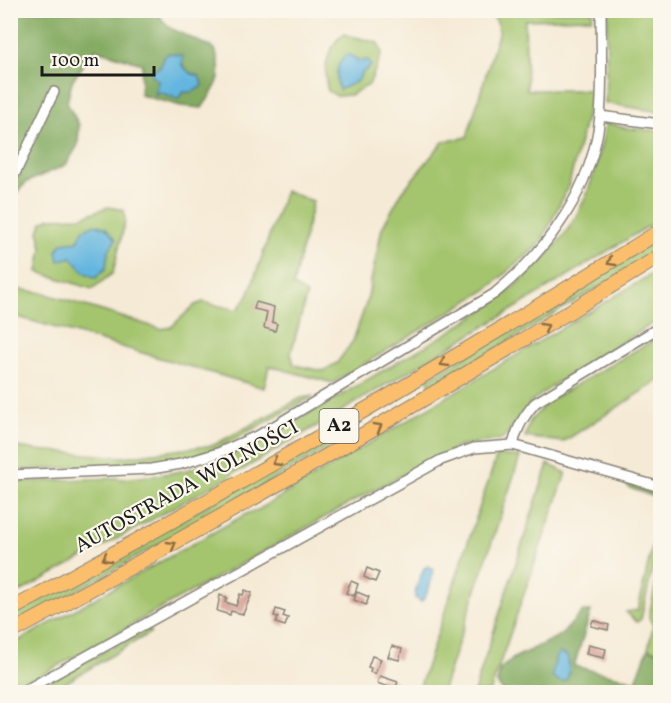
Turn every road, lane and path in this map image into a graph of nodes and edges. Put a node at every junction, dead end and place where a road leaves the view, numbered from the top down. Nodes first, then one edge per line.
1 (601, 10) edge
2 (54, 92) dead end
3 (600, 116) junction
4 (660, 124) edge
5 (10, 184) edge
6 (660, 231) edge
7 (660, 256) edge
8 (660, 327) edge
9 (513, 445) junction
10 (10, 475) edge
11 (660, 487) edge
12 (10, 610) edge
13 (10, 633) edge
14 (22, 693) edge

1 - 3 street
2 - 5 street
3 - 4 street
3 - 10 street
6 -> 12 highway, AUTOSTRADA WOLNOŚCI / A2
13 -> 7 highway, AUTOSTRADA WOLNOŚCI / A2
8 - 9 street
9 - 11 street
9 - 14 street

